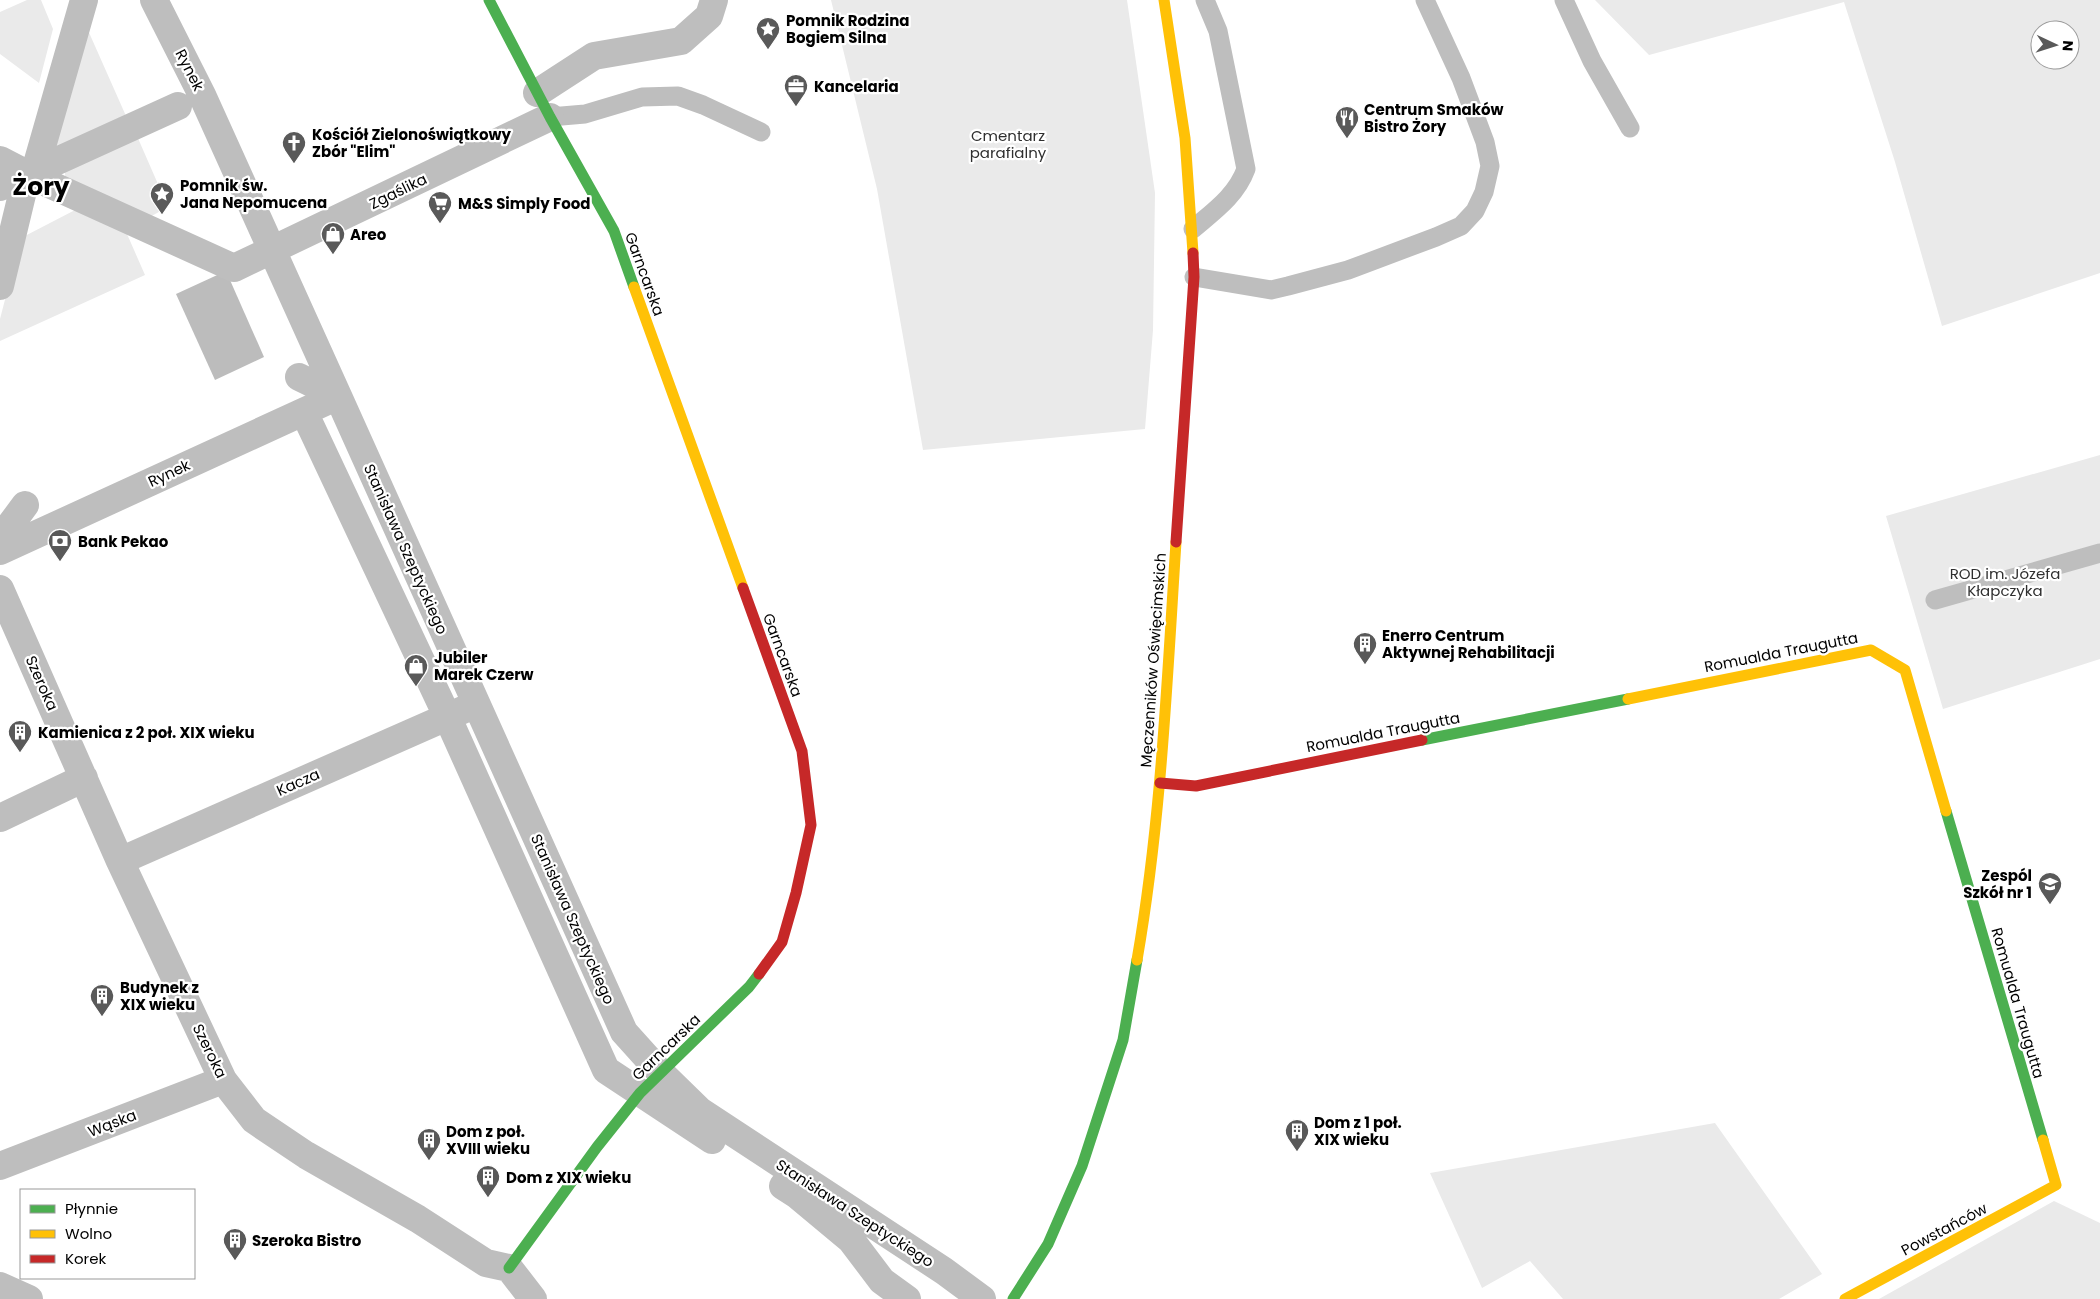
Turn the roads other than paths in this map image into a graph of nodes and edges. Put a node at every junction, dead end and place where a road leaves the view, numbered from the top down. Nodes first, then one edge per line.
1 (84, 0) edge
2 (154, 0) edge
3 (489, 0) edge
4 (714, 0) edge
5 (1164, 0) edge
6 (1205, 0) edge
7 (1425, 0) edge
8 (1564, 0) edge
9 (537, 93) junction
10 (178, 106) dead end
11 (550, 117) junction
12 (1630, 128) dead end
13 (761, 132) dead end
14 (0, 160) edge
15 (31, 172) junction
16 (0, 187) edge
17 (1193, 229) junction
18 (272, 251) junction
19 (1194, 278) junction
20 (0, 286) edge
21 (299, 377) dead end
22 (338, 396) junction
23 (304, 412) junction
24 (26, 505) dead end
25 (0, 539) edge
26 (0, 551) edge
27 (2100, 553) edge
28 (0, 589) edge
29 (1935, 600) dead end
30 (475, 704) junction
31 (447, 716) junction
32 (84, 778) junction
33 (1160, 783) junction
34 (0, 818) edge
35 (120, 861) junction
36 (660, 1072) junction
37 (223, 1080) junction
38 (640, 1093) junction
39 (0, 1166) edge
40 (2056, 1185) joint
41 (510, 1268) junction
42 (0, 1286) edge
43 (30, 1299) edge
44 (533, 1299) edge
45 (907, 1299) edge
46 (982, 1299) edge
47 (1013, 1299) edge
48 (1846, 1299) edge

1 - 15 street
2 - 18 street, Rynek
3 - 9 street, Garncarska
4 - 9 street
5 - 17 street, Męczenników Oświęcimskich
6 - 17 lane
7 - 19 lane
8 - 12 lane
9 - 11 street, Garncarska
10 - 15 street
11 - 13 lane
11 - 18 street, Zgaślika
11 - 36 street, Garncarska
14 - 15 street
15 - 16 street
15 - 18 street
15 - 20 street
17 - 19 street, Męczenników Oświęcimskich
18 - 22 street, Rynek
19 - 33 street, Męczenników Oświęcimskich
21 - 22 street
22 - 23 street, Rynek
22 - 30 street, Stanisława Szeptyckiego
23 - 26 street, Rynek
23 - 31 street
24 - 25 street
27 - 29 lane
28 - 32 street, Szeroka
30 - 31 street, Kacza
30 - 36 street, Stanisława Szeptyckiego
31 - 35 street, Kacza
31 - 38 street
32 - 34 street
32 - 35 street, Szeroka
33 - 40 street, Romualda Traugutta
33 - 47 street, Męczenników Oświęcimskich
35 - 37 street, Szeroka
36 - 38 street, Garncarska
36 - 46 street, Stanisława Szeptyckiego
37 - 39 street, Wąska
37 - 41 street, Szeroka
38 - 41 street, Garncarska
38 - 45 street
40 - 48 street, Powstańców
41 - 44 street
42 - 43 street

